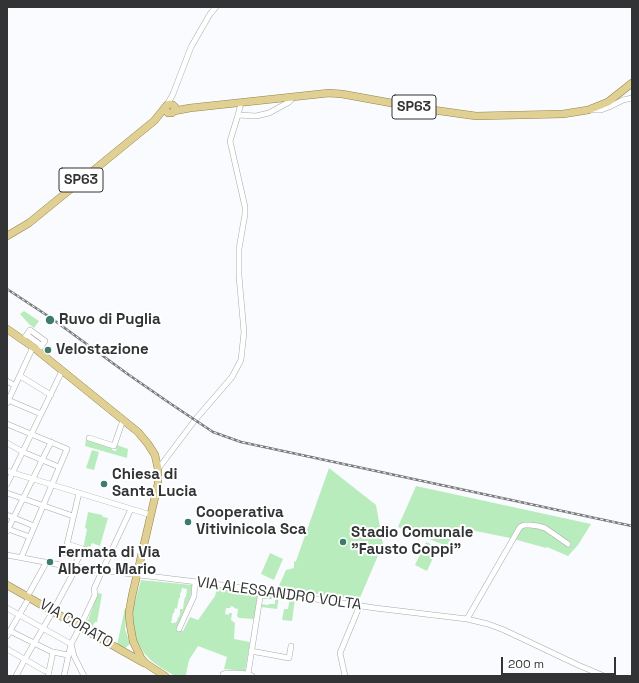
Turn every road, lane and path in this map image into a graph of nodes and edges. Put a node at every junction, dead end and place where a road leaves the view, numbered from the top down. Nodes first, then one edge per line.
1 (216, 7) edge
2 (632, 83) edge
3 (292, 97) junction
4 (622, 97) junction
5 (632, 98) edge
6 (241, 103) junction
7 (171, 108) junction
8 (238, 115) junction
9 (7, 236) edge
10 (7, 329) edge
11 (25, 338) junction
12 (38, 348) junction
13 (62, 371) junction
14 (20, 376) junction
15 (7, 381) edge
16 (15, 386) junction
17 (51, 395) junction
18 (8, 402) edge
19 (41, 414) junction
20 (123, 420) junction
21 (7, 424) edge
22 (32, 434) junction
23 (89, 438) dead end
24 (51, 442) junction
25 (7, 444) edge
26 (23, 452) junction
27 (42, 460) junction
28 (59, 467) junction
29 (158, 469) junction
30 (10, 472) edge
31 (33, 479) junction
32 (7, 484) edge
33 (52, 485) junction
34 (7, 493) edge
35 (79, 493) junction
36 (23, 499) junction
37 (43, 506) junction
38 (131, 509) junction
39 (7, 515) edge
40 (150, 515) junction
41 (73, 516) junction
42 (13, 518) junction
43 (34, 526) junction
44 (7, 530) edge
45 (30, 537) junction
46 (67, 544) junction
47 (568, 544) dead end
48 (65, 553) dead end
49 (7, 555) edge
50 (21, 558) junction
51 (46, 563) junction
52 (75, 568) junction
53 (102, 571) junction
54 (136, 576) junction
55 (195, 582) junction
56 (8, 588) edge
57 (261, 591) junction
58 (28, 597) junction
59 (360, 606) junction
60 (7, 608) edge
61 (52, 611) junction
62 (19, 615) junction
63 (467, 619) junction
64 (80, 627) junction
65 (42, 628) junction
66 (179, 629) dead end
67 (8, 633) edge
68 (133, 641) junction
69 (34, 643) junction
70 (71, 644) junction
71 (291, 646) dead end
72 (7, 649) edge
73 (123, 651) junction
74 (251, 651) junction
75 (53, 652) junction
76 (68, 655) junction
77 (25, 659) junction
78 (144, 663) junction
79 (45, 670) dead end
80 (250, 675) edge
81 (16, 676) edge
82 (48, 676) edge
83 (64, 676) edge
84 (84, 676) edge
85 (165, 676) edge
86 (223, 676) edge
87 (345, 676) edge
88 (604, 676) edge

1 - 7 street
2 - 4 main road, SP63
3 - 4 main road, SP63
3 - 6 main road, SP63
3 - 8 street
4 - 5 street
6 - 7 main road, SP63
6 - 8 street
7 - 9 main road, SP63
8 - 29 street
10 - 11 main road
11 - 12 main road
11 - 12 street
12 - 13 main road
12 - 14 street
13 - 17 street
13 - 20 main road
14 - 16 street
14 - 17 street
15 - 16 street
16 - 18 street
17 - 19 street
18 - 19 street
19 - 22 street
20 - 23 street
20 - 29 main road
21 - 22 street
22 - 24 street
22 - 26 street
24 - 27 street
24 - 28 street
25 - 26 street
26 - 27 street
26 - 30 street
27 - 28 street
27 - 31 street
28 - 33 street
29 - 40 main road
30 - 31 street
30 - 32 street
31 - 33 street
31 - 36 street
33 - 35 street
33 - 37 street
34 - 36 street
35 - 38 street
35 - 41 street
36 - 37 street
36 - 42 street
37 - 41 street
37 - 43 street
38 - 40 street
38 - 53 street
39 - 42 street
40 - 54 main road
41 - 46 street
42 - 43 street
42 - 44 street
43 - 45 street
44 - 45 street
45 - 50 street
46 - 48 street
46 - 52 street
47 - 63 street
49 - 50 street, VIA ALESSANDRO VOLTA
50 - 51 street, VIA ALESSANDRO VOLTA
51 - 52 street, VIA ALESSANDRO VOLTA
51 - 58 street
52 - 53 street, VIA ALESSANDRO VOLTA
52 - 61 street
53 - 54 street, VIA ALESSANDRO VOLTA
53 - 64 street
54 - 55 street, VIA ALESSANDRO VOLTA
54 - 68 main road
55 - 57 street, VIA ALESSANDRO VOLTA
55 - 66 street
56 - 58 main road, VIA CORATO
57 - 59 street, VIA ALESSANDRO VOLTA
57 - 74 street
58 - 61 main road, VIA CORATO
58 - 62 street
59 - 63 street, VIA ALESSANDRO VOLTA
59 - 87 street
60 - 62 street
61 - 64 main road, VIA CORATO
61 - 65 street
62 - 65 street
62 - 67 street
63 - 88 street, VIA ALESSANDRO VOLTA
64 - 70 street
64 - 73 main road, VIA CORATO
65 - 69 street
65 - 70 street
67 - 69 street
68 - 73 main road
68 - 78 main road
69 - 75 street
69 - 77 street
70 - 76 street
70 - 84 street
71 - 74 street
72 - 77 street
73 - 78 main road, VIA CORATO
74 - 80 street
75 - 76 street
75 - 82 street
76 - 83 street
77 - 79 street
77 - 81 street
78 - 85 main road, VIA CORATO
80 - 86 street

